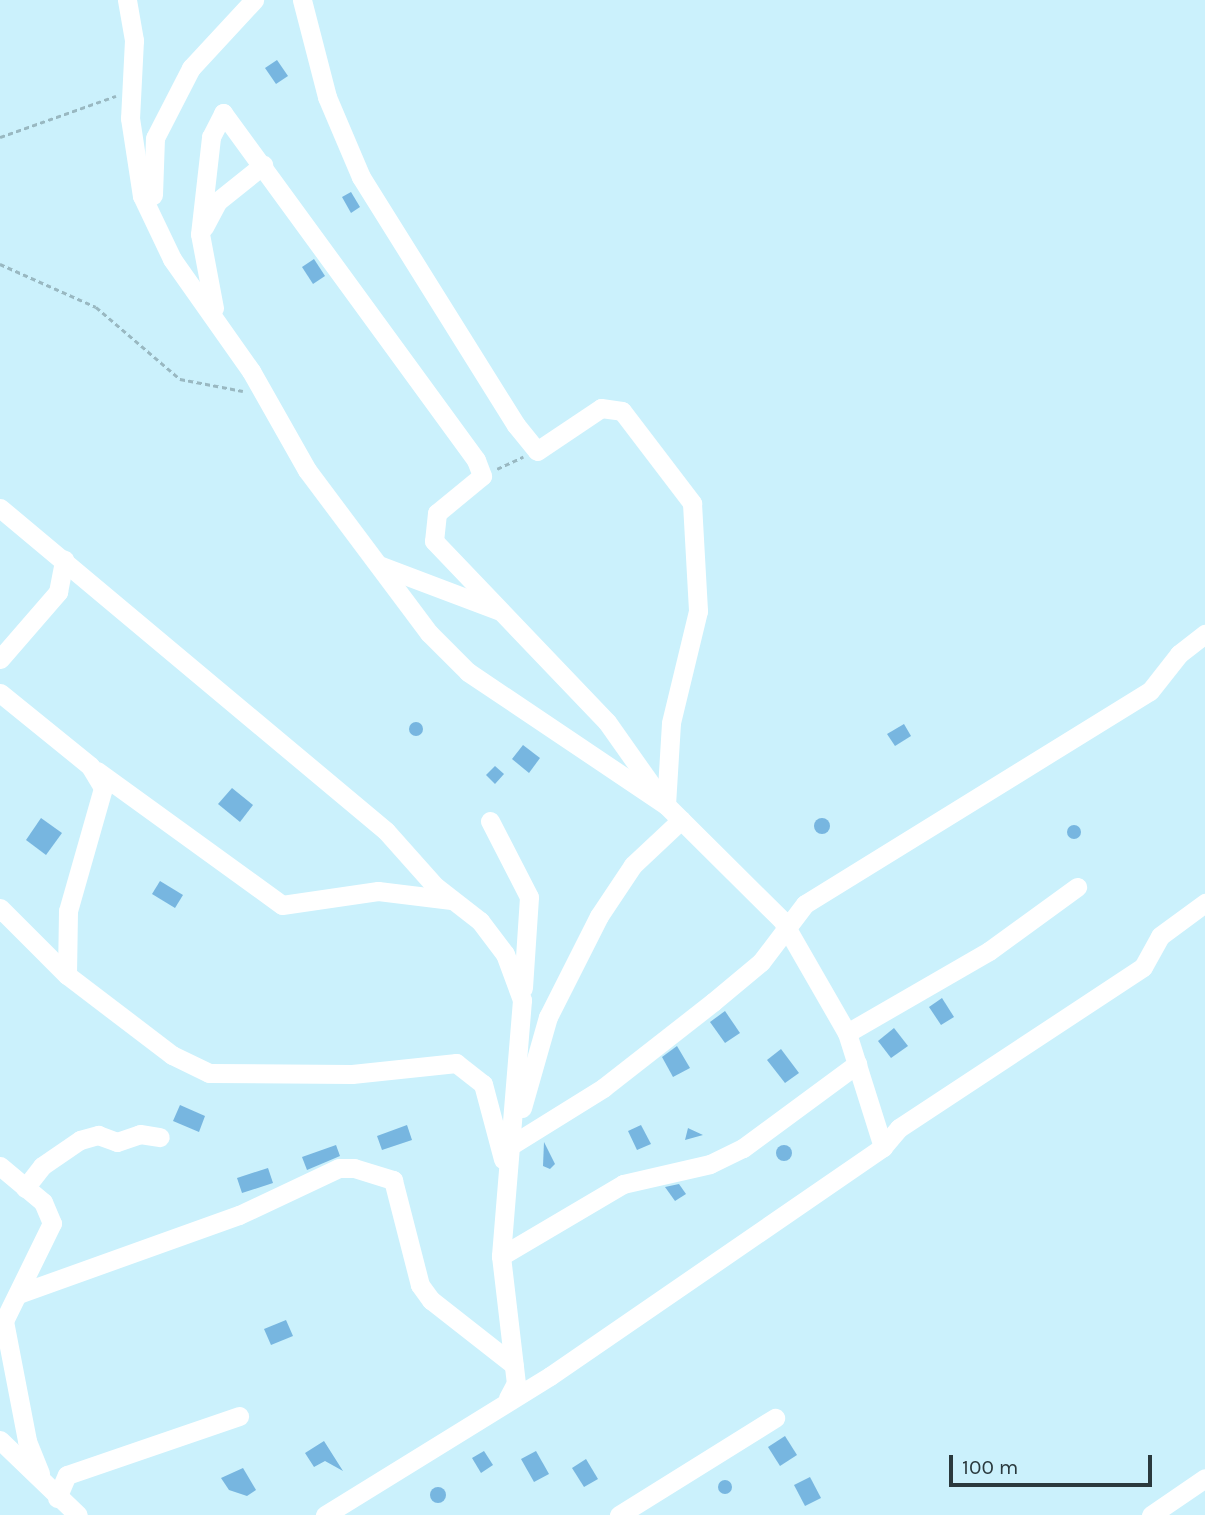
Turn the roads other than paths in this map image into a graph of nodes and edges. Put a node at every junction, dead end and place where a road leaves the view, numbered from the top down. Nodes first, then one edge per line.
1 (127, 0) edge
2 (254, 0) edge
3 (302, 0) edge
4 (263, 164) junction
5 (200, 234) junction
6 (172, 260) junction
7 (221, 329) junction
8 (0, 508) edge
9 (64, 560) junction
10 (380, 565) junction
11 (507, 614) junction
12 (1205, 634) edge
13 (0, 659) edge
14 (0, 693) edge
15 (90, 766) junction
16 (666, 805) junction
17 (681, 820) junction
18 (490, 821) dead end
19 (1077, 887) dead end
20 (451, 900) junction
21 (1205, 903) edge
22 (0, 908) edge
23 (785, 925) junction
24 (66, 975) junction
25 (522, 1000) junction
26 (847, 1032) junction
27 (858, 1063) junction
28 (160, 1137) dead end
29 (514, 1144) junction
30 (883, 1147) junction
31 (0, 1166) edge
32 (508, 1177) junction
33 (25, 1188) junction
34 (501, 1256) junction
35 (11, 1299) edge
36 (0, 1345) edge
37 (514, 1365) junction
38 (16, 1372) junction
39 (508, 1398) junction
40 (239, 1416) dead end
41 (775, 1418) dead end
42 (0, 1440) edge
43 (40, 1472) junction
44 (1205, 1478) edge
45 (57, 1498) junction
46 (78, 1515) edge
47 (325, 1515) edge
48 (619, 1515) edge
49 (1151, 1515) edge

1 - 6 street
2 - 6 street
3 - 16 street
4 - 5 street
4 - 5 street
4 - 11 street
5 - 7 street
6 - 7 street
7 - 10 street
8 - 9 street
9 - 13 street
9 - 20 street
10 - 11 street
10 - 16 street
11 - 16 street
12 - 23 street
14 - 15 street
15 - 20 street
15 - 24 street
16 - 17 street
17 - 23 street
17 - 29 street
18 - 25 street
19 - 26 street
20 - 25 street
21 - 30 street
22 - 24 street
23 - 26 street
23 - 29 street
24 - 32 street
25 - 29 street
26 - 27 street
27 - 30 street
27 - 34 street
28 - 33 street
29 - 32 street
30 - 39 street
31 - 33 street
32 - 34 street
33 - 35 street
34 - 37 street
35 - 37 street
35 - 38 street
36 - 38 street
37 - 39 street
38 - 43 street
39 - 47 street
40 - 45 street
41 - 48 street
42 - 43 street
43 - 45 street
44 - 49 street
45 - 46 street

